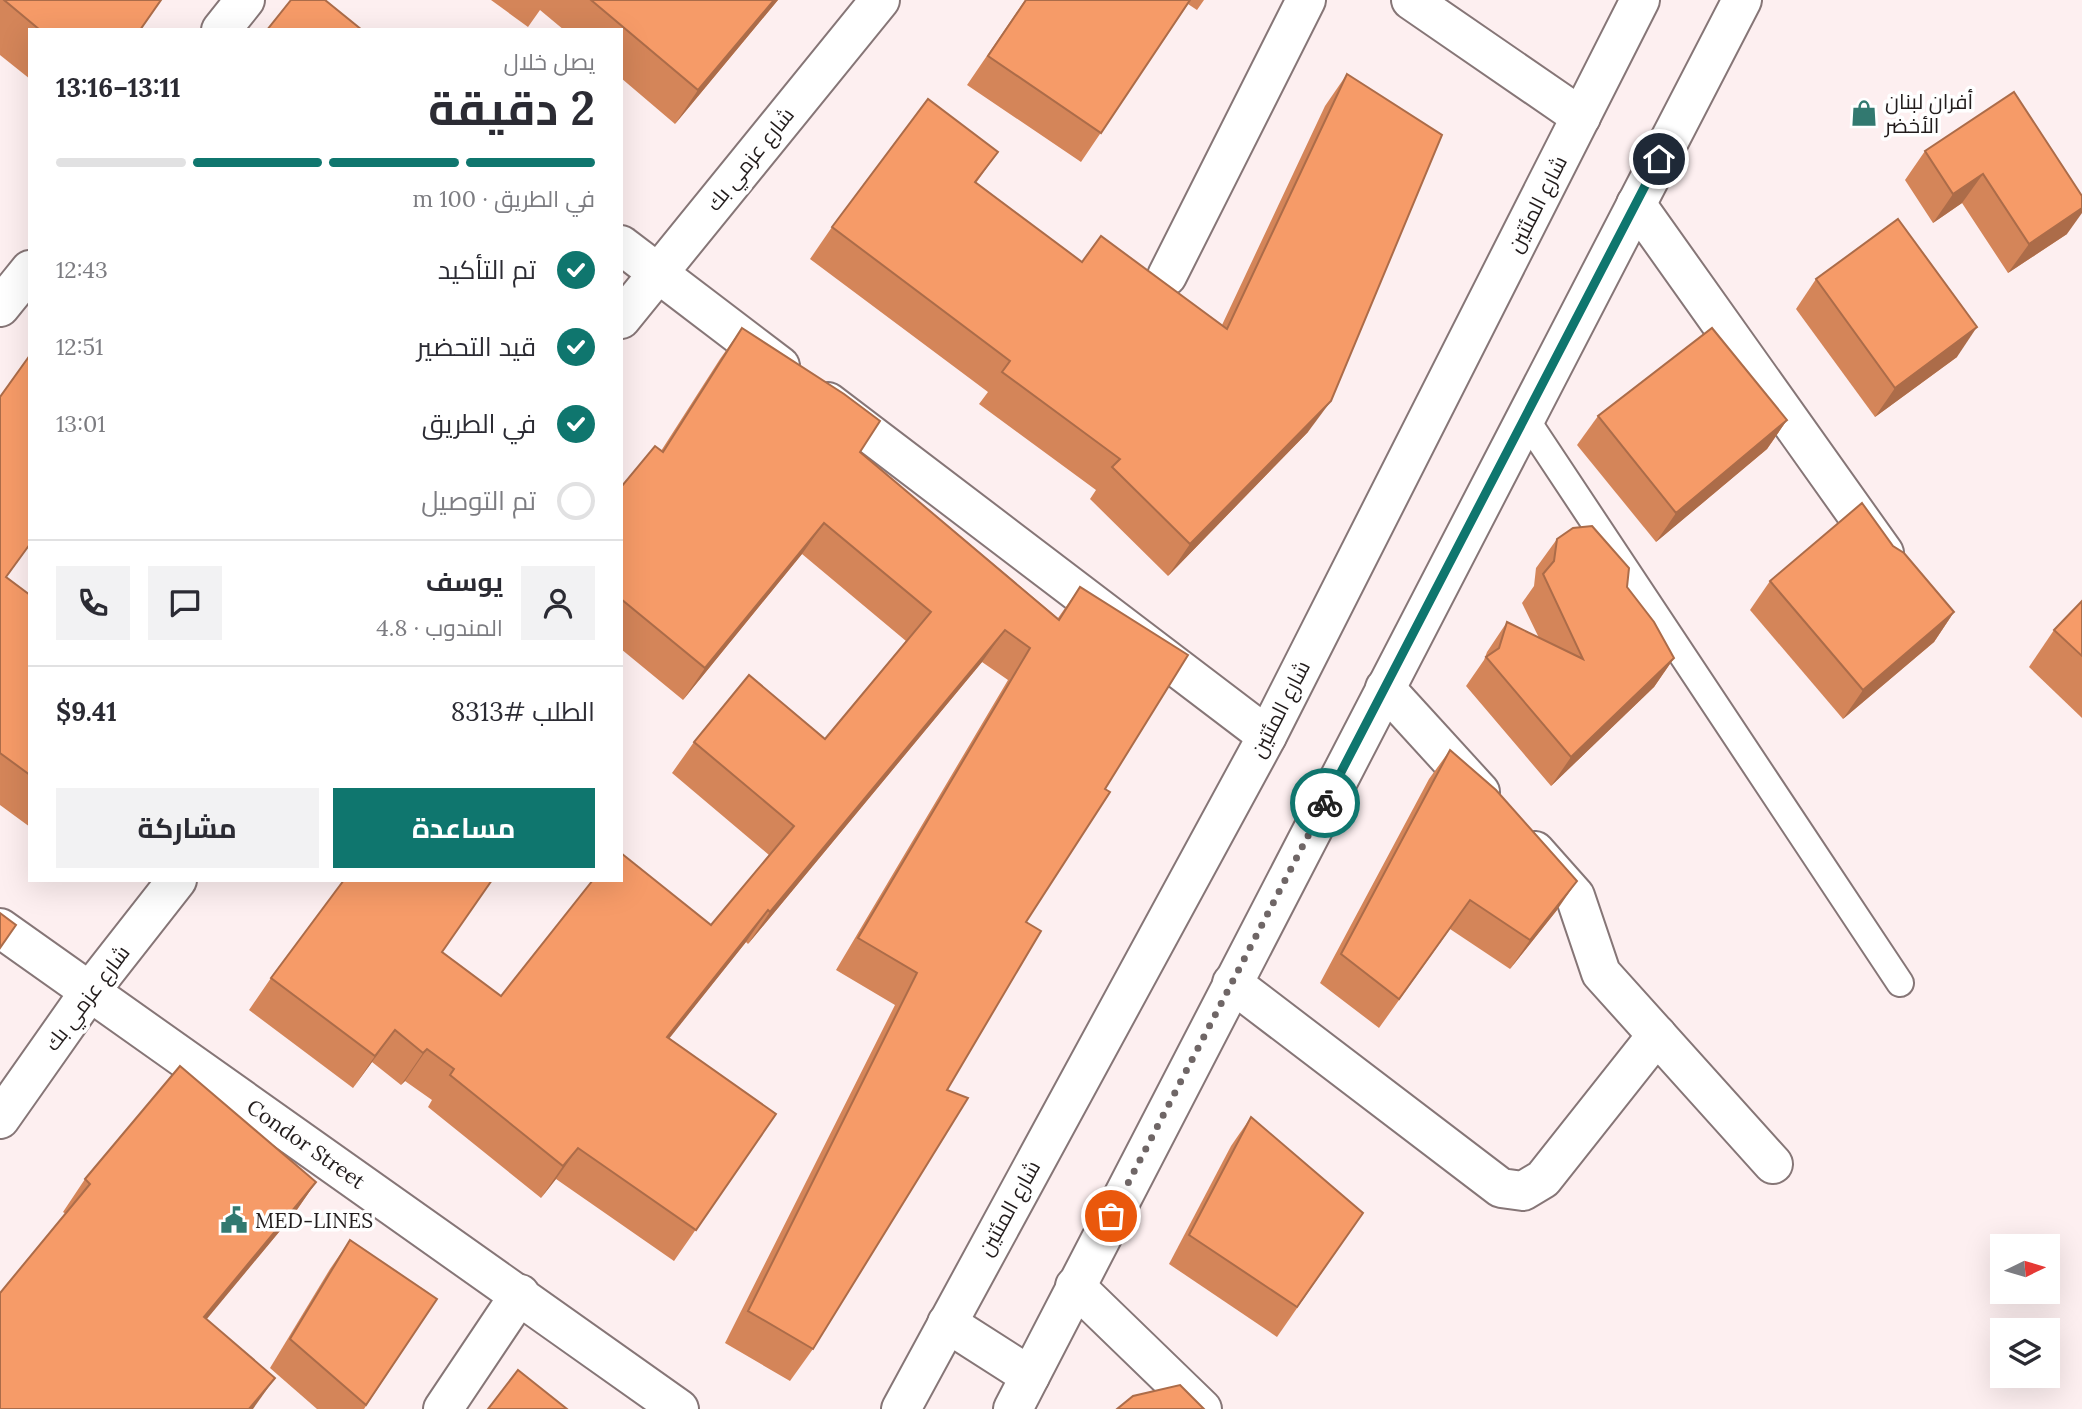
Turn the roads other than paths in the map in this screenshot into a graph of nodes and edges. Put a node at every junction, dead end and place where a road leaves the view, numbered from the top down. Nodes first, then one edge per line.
1 (245, 0) edge
2 (880, 0) edge
3 (1306, 0) edge
4 (1411, 0) edge
5 (1640, 0) edge
6 (1742, 0) edge
7 (223, 28) edge
8 (1581, 117) junction
9 (1636, 204) junction
10 (623, 246) edge
11 (28, 272) edge
12 (658, 272) junction
13 (1167, 276) dead end
14 (0, 307) edge
15 (623, 316) edge
16 (1525, 418) junction
17 (1890, 562) edge
18 (1385, 688) junction
19 (1267, 736) junction
20 (175, 882) edge
21 (0, 928) edge
22 (1232, 983) junction
23 (1900, 983) dead end
24 (90, 992) junction
25 (1657, 1035) junction
26 (0, 1119) edge
27 (1773, 1164) dead end
28 (1075, 1286) junction
29 (520, 1294) junction
30 (947, 1323) junction
31 (1022, 1392) edge
32 (443, 1409) edge
33 (679, 1409) edge
34 (901, 1409) edge
35 (1202, 1409) edge

1 - 7 street
2 - 12 street, شارع عزمي بك
3 - 13 street
4 - 8 street
5 - 8 street, شارع المئتين
6 - 9 street
8 - 19 street, شارع المئتين
9 - 16 street
9 - 17 street
10 - 12 street
11 - 14 street
12 - 15 street, شارع عزمي بك
12 - 19 street
16 - 18 street
16 - 23 lane
18 - 22 street
18 - 25 street
19 - 30 street, شارع المئتين
20 - 24 street, شارع عزمي بك
21 - 24 street, Condor Street
22 - 25 street
22 - 28 street
24 - 26 street, شارع عزمي بك
24 - 29 street, Condor Street
25 - 27 street
28 - 31 street
28 - 35 street
29 - 32 street
29 - 33 street, Condor Street
30 - 31 street
30 - 34 street, شارع المئتين

